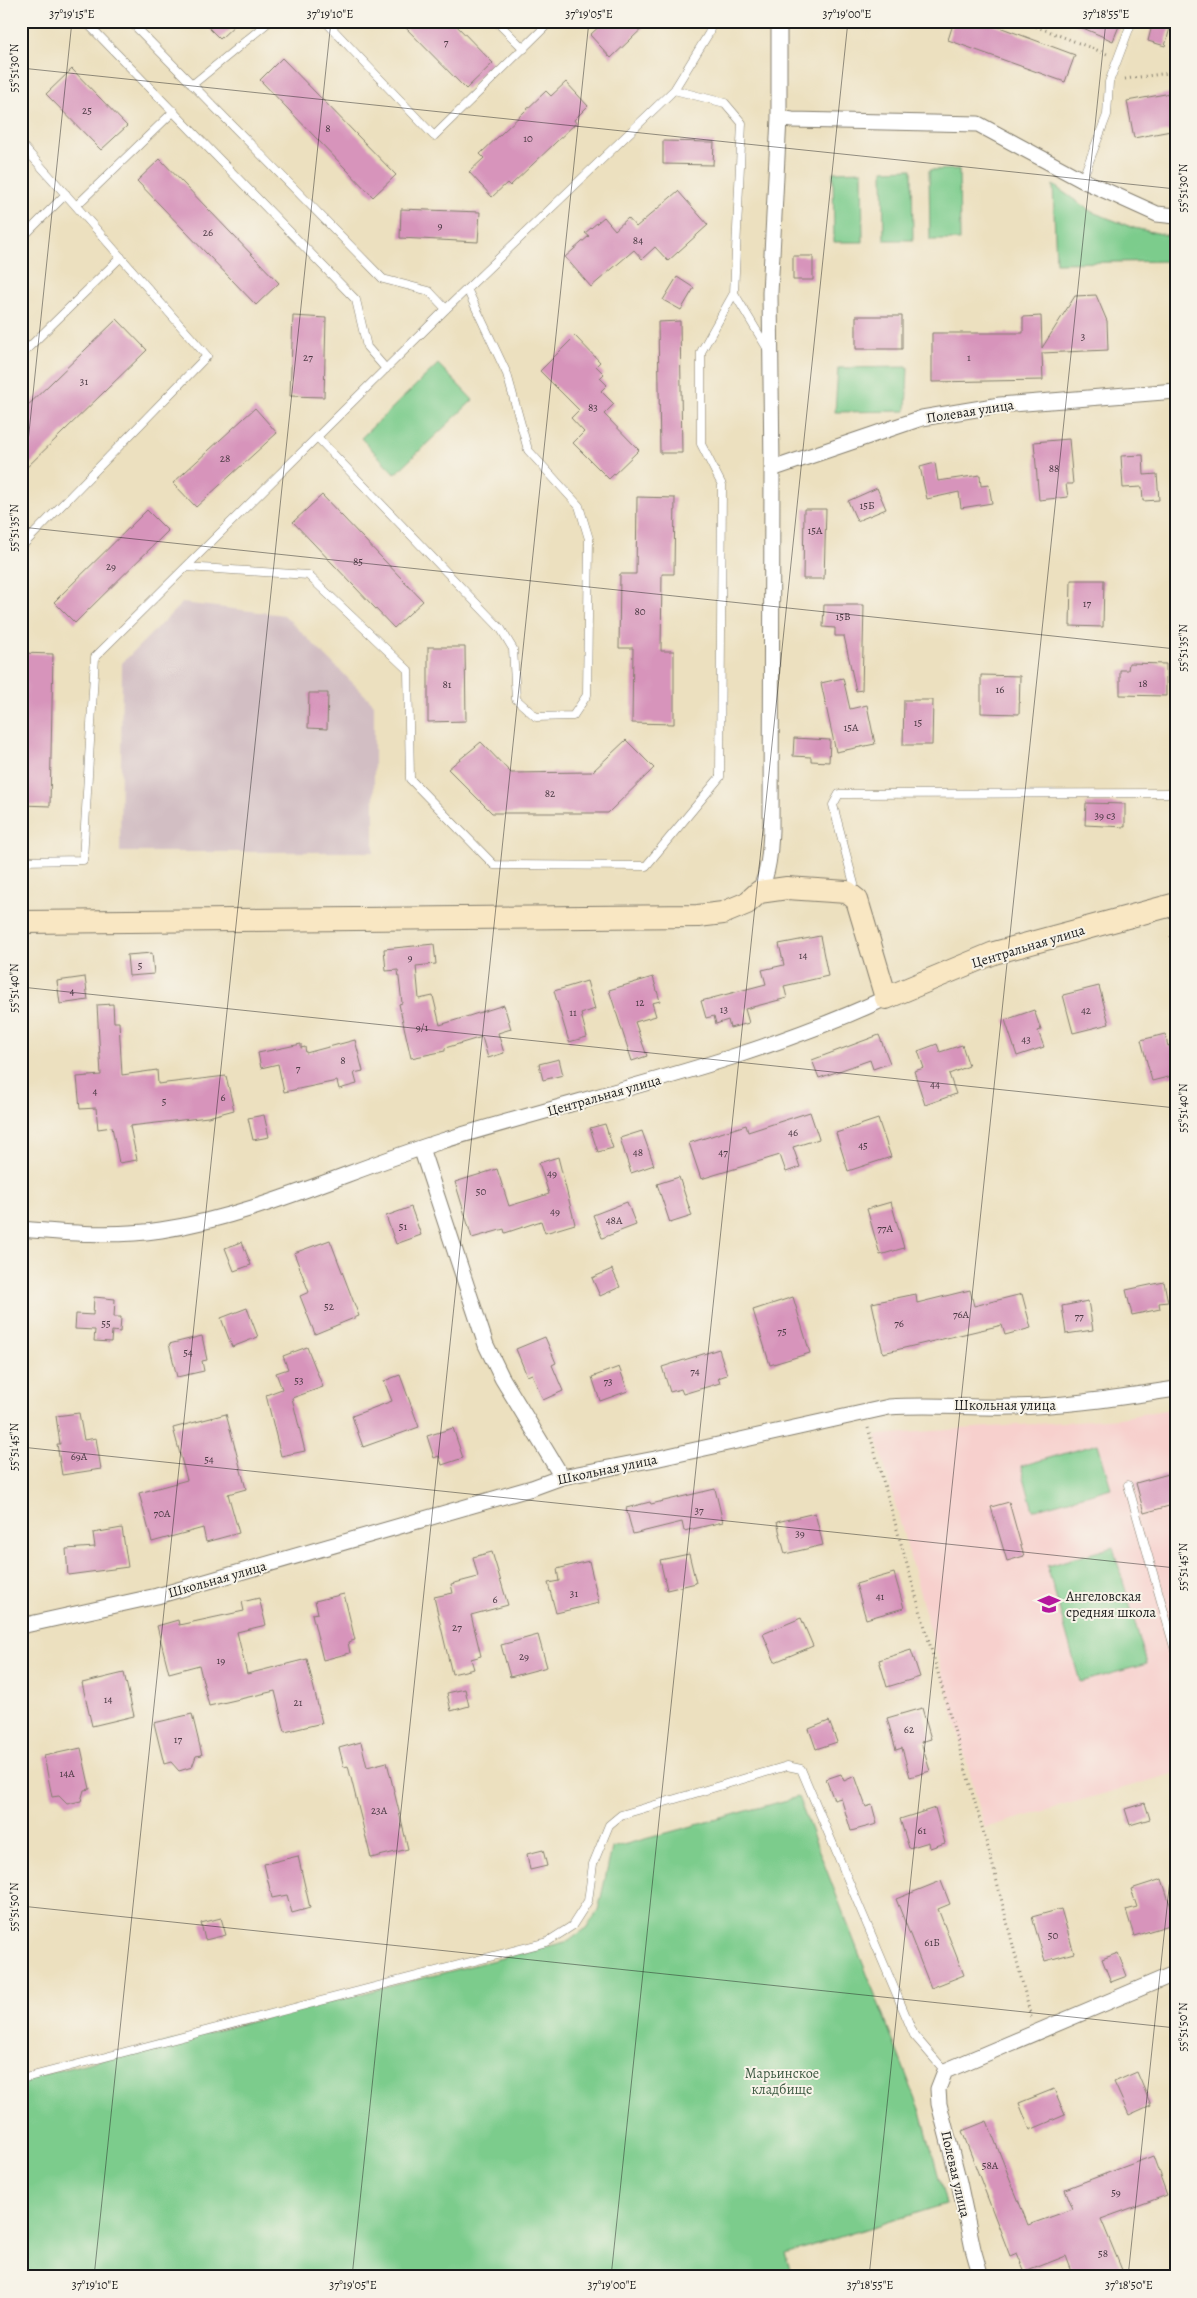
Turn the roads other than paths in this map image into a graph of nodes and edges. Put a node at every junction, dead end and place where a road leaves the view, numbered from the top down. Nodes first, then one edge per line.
1 (85, 21) edge
2 (130, 21) edge
3 (270, 21) edge
4 (324, 21) edge
5 (496, 21) edge
6 (551, 21) edge
7 (712, 21) edge
8 (779, 21) edge
9 (1132, 21) edge
10 (524, 50) junction
11 (192, 85) junction
12 (674, 90) junction
13 (174, 111) junction
14 (779, 118) junction
15 (21, 144) edge
16 (1082, 180) junction
17 (66, 194) junction
18 (76, 206) junction
19 (1176, 216) edge
20 (21, 239) edge
21 (121, 257) junction
22 (467, 290) junction
23 (734, 293) junction
24 (446, 309) junction
25 (770, 353) junction
26 (21, 355) edge
27 (386, 369) junction
28 (1176, 391) edge
29 (317, 437) junction
30 (772, 469) junction
31 (21, 546) edge
32 (186, 567) junction
33 (1176, 793) edge
34 (21, 860) edge
35 (759, 892) junction
36 (847, 892) junction
37 (1176, 904) edge
38 (21, 922) edge
39 (886, 998) junction
40 (422, 1148) junction
41 (21, 1229) edge
42 (1176, 1389) edge
43 (562, 1477) junction
44 (1128, 1485) dead end
45 (21, 1626) edge
46 (1176, 1654) edge
47 (1176, 1973) edge
48 (945, 2071) junction
49 (21, 2079) edge
50 (981, 2277) edge

1 - 13 lane
2 - 11 lane
3 - 11 lane
4 - 10 lane
5 - 10 lane
6 - 10 lane
7 - 12 lane
8 - 14 street
9 - 16 lane
11 - 24 lane
12 - 22 lane
12 - 23 lane
13 - 18 lane
13 - 27 lane
14 - 16 street
14 - 25 street
15 - 17 lane
16 - 19 street
17 - 18 lane
17 - 20 lane
18 - 21 lane
21 - 26 lane
21 - 31 lane
22 - 24 lane
22 - 29 lane
23 - 25 lane
23 - 32 lane
24 - 27 lane
25 - 30 street
27 - 29 lane
28 - 30 street, Полевая улица
29 - 32 lane
30 - 35 street
32 - 34 lane
33 - 36 lane
35 - 36 street
35 - 38 street
36 - 39 street
37 - 39 street, Центральная улица
39 - 40 street, Центральная улица
40 - 41 street, Центральная улица
40 - 43 street
42 - 43 street, Школьная улица
43 - 45 street, Школьная улица
44 - 46 lane
47 - 48 street
48 - 49 lane
48 - 50 street, Полевая улица

